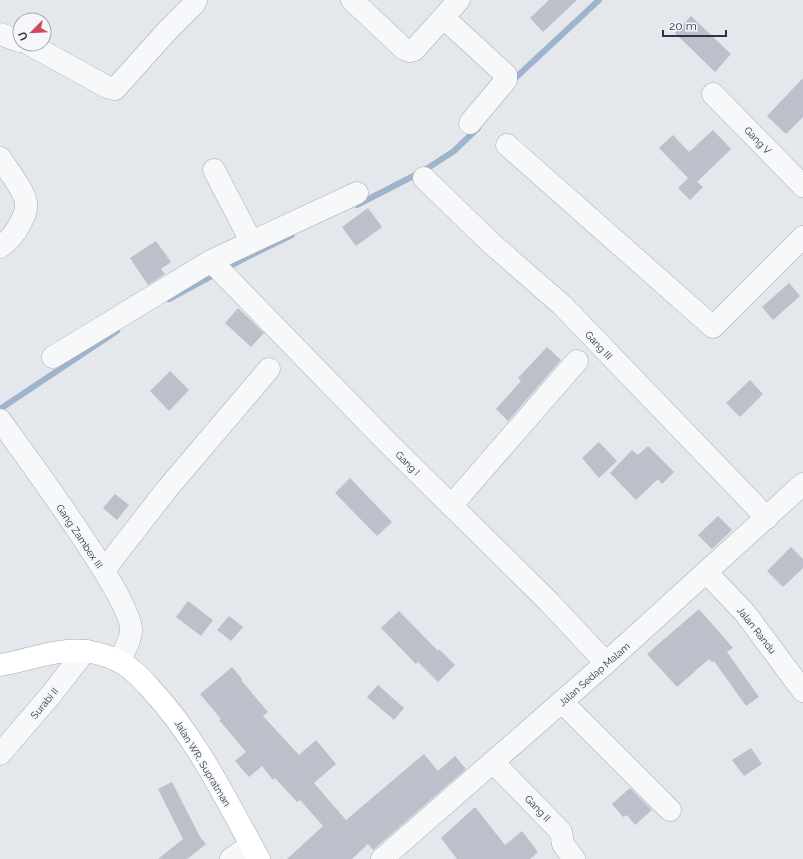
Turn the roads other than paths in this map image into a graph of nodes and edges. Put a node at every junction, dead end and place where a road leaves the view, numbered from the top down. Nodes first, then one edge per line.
1 (196, 0) edge
2 (352, 0) edge
3 (459, 0) edge
4 (444, 18) junction
5 (0, 34) edge
6 (12, 38) edge
7 (44, 52) edge
8 (713, 94) dead end
9 (470, 123) dead end
10 (507, 144) dead end
11 (0, 158) edge
12 (214, 170) dead end
13 (424, 178) dead end
14 (803, 186) edge
15 (357, 193) dead end
16 (803, 237) edge
17 (251, 241) junction
18 (0, 247) edge
19 (216, 266) junction
20 (53, 357) dead end
21 (577, 360) dead end
22 (269, 368) dead end
23 (0, 420) edge
24 (803, 484) edge
25 (451, 506) junction
26 (767, 518) junction
27 (104, 570) junction
28 (707, 573) junction
29 (85, 651) junction
30 (119, 661) junction
31 (606, 663) junction
32 (0, 665) edge
33 (803, 691) edge
34 (562, 702) junction
35 (0, 754) edge
36 (493, 762) junction
37 (670, 810) dead end
38 (255, 852) edge
39 (231, 859) edge
40 (382, 859) edge
41 (574, 859) edge

1 - 7 street
2 - 4 street
3 - 4 street
4 - 9 street
5 - 6 street
8 - 14 street, Gang V
10 - 16 street
11 - 18 street
12 - 17 street
13 - 26 street, Gang III
15 - 17 street
17 - 19 street
19 - 20 street
19 - 25 street, Gang I
21 - 25 street
22 - 27 street
23 - 27 street, Gang Zambex III
24 - 26 street, Jalan Sedap Malam
25 - 31 street, Gang I
26 - 28 street, Jalan Sedap Malam
27 - 30 street, Gang Zambex III
28 - 31 street, Jalan Sedap Malam
28 - 33 street, Jalan Randu
29 - 30 main road, Jalan WR. Supratman
29 - 32 main road, Jalan WR. Supratman
29 - 35 street, Surabi II
30 - 38 main road, Jalan WR. Supratman
31 - 34 street, Jalan Sedap Malam
34 - 36 street, Jalan Sedap Malam
34 - 37 street
36 - 40 street, Jalan Sedap Malam
36 - 41 street, Gang II
38 - 39 street

